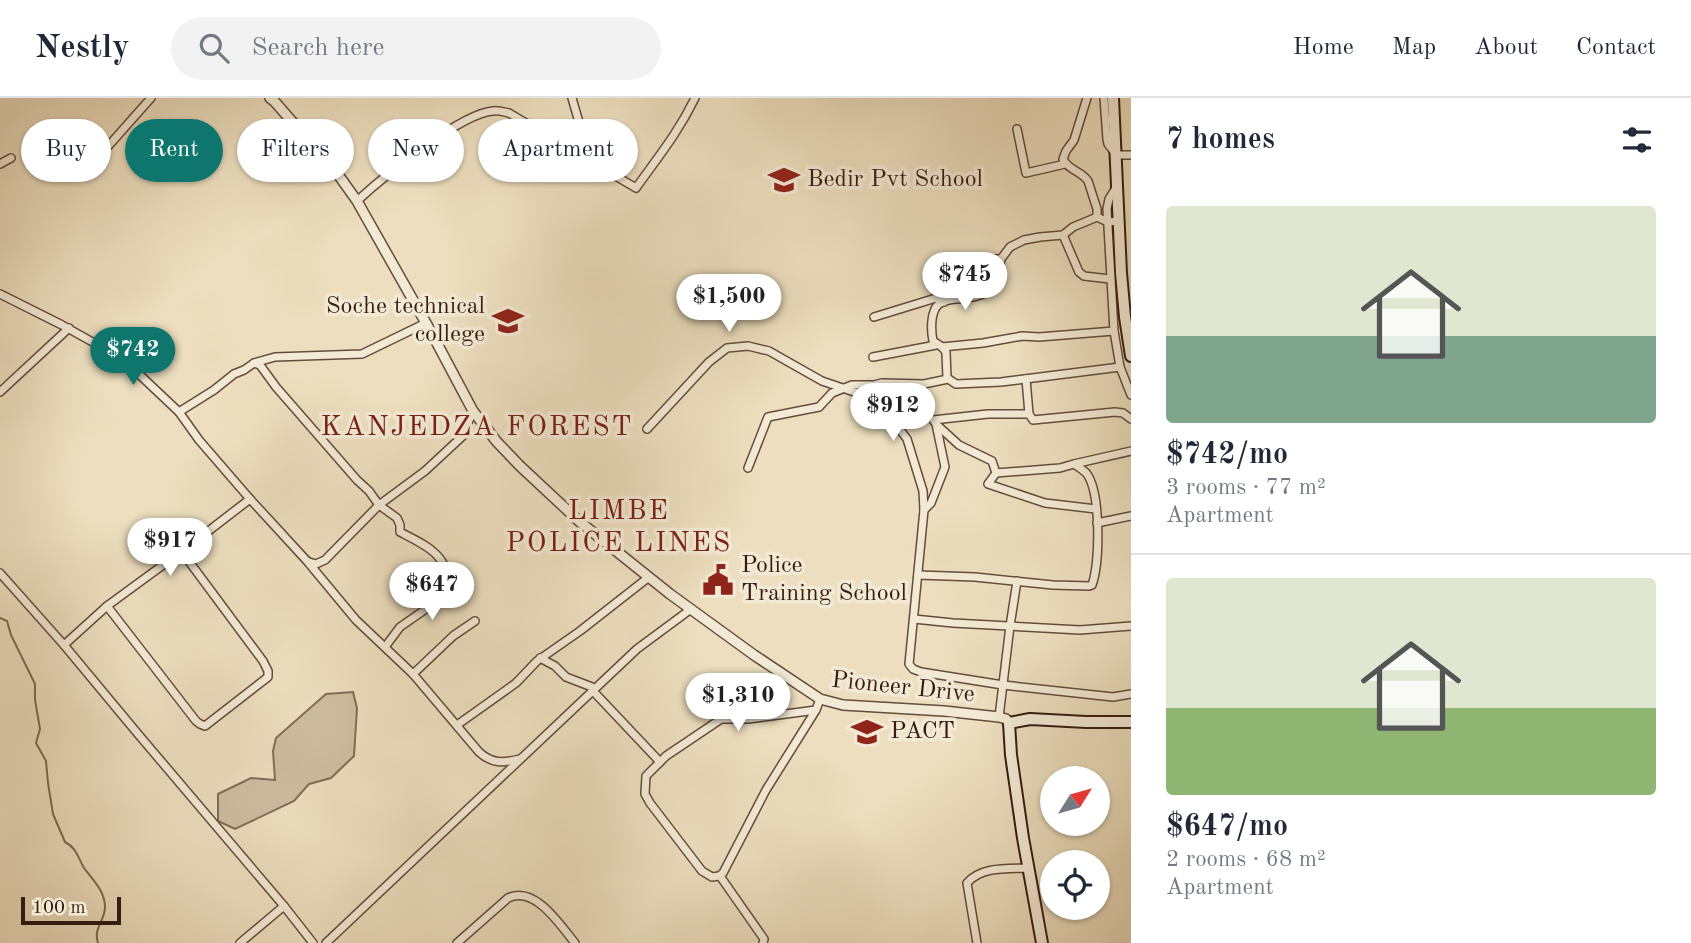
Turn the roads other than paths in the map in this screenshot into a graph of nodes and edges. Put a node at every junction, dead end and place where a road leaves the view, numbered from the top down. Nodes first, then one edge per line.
1 (151, 98) edge
2 (572, 98) edge
3 (695, 98) edge
4 (1087, 98) edge
5 (1104, 98) edge
6 (1113, 98) edge
7 (275, 99) edge
8 (519, 119) edge
9 (578, 119) edge
10 (1017, 129) dead end
11 (111, 143) edge
12 (1115, 154) junction
13 (1131, 155) edge
14 (11, 158) dead end
15 (0, 164) edge
16 (1065, 164) junction
17 (626, 182) edge
18 (357, 201) junction
19 (1097, 217) junction
20 (1113, 221) junction
21 (1063, 235) junction
22 (953, 259) dead end
23 (1001, 259) junction
24 (1110, 279) junction
25 (1127, 292) edge
26 (0, 294) edge
27 (944, 302) junction
28 (874, 317) dead end
29 (426, 323) junction
30 (69, 328) junction
31 (1114, 331) junction
32 (939, 346) junction
33 (1131, 351) edge
34 (873, 357) dead end
35 (254, 363) junction
36 (1120, 367) junction
37 (948, 379) junction
38 (1026, 379) junction
39 (843, 389) junction
40 (0, 391) edge
41 (1131, 394) edge
42 (179, 411) junction
43 (473, 411) junction
44 (1030, 414) junction
45 (1131, 419) edge
46 (936, 424) junction
47 (647, 429) dead end
48 (1131, 451) edge
49 (1074, 464) junction
50 (748, 468) dead end
51 (996, 473) junction
52 (250, 499) junction
53 (379, 505) junction
54 (1096, 509) junction
55 (924, 510) junction
56 (1131, 516) edge
57 (1097, 523) junction
58 (182, 552) junction
59 (307, 561) junction
60 (0, 573) edge
61 (918, 575) junction
62 (649, 577) junction
63 (1017, 581) junction
64 (107, 606) junction
65 (691, 609) junction
66 (914, 619) junction
67 (475, 621) dead end
68 (1010, 625) junction
69 (1131, 626) edge
70 (64, 645) junction
71 (385, 647) junction
72 (540, 659) junction
73 (413, 674) junction
74 (1003, 685) junction
75 (593, 691) junction
76 (1131, 694) edge
77 (820, 699) junction
78 (816, 710) junction
79 (1004, 720) junction
80 (1131, 722) edge
81 (457, 725) junction
82 (520, 759) junction
83 (660, 762) junction
84 (1028, 867) junction
85 (720, 876) junction
86 (285, 906) junction
87 (240, 943) edge
88 (313, 943) edge
89 (326, 943) edge
90 (457, 943) edge
91 (575, 943) edge
92 (763, 943) edge
93 (977, 943) edge
94 (1042, 943) edge

1 - 11 street
2 - 9 street
3 - 17 street
4 - 16 street
5 - 12 street
6 - 12 main road
7 - 18 street, Pioneer Drive
8 - 18 street
10 - 16 street
12 - 13 street
12 - 20 main road
14 - 15 street
16 - 19 street
18 - 29 street, Pioneer Drive
19 - 20 street
19 - 21 street
20 - 24 street
20 - 25 main road
21 - 23 street
21 - 24 street
22 - 23 street
23 - 27 street
24 - 31 street
25 - 33 main road
26 - 30 street
27 - 28 street
27 - 32 street
29 - 35 street
29 - 43 street, Pioneer Drive
30 - 40 street
30 - 42 street
31 - 32 street
31 - 36 street
32 - 34 street
32 - 37 street
35 - 42 street
35 - 53 street
36 - 38 street
36 - 41 street
37 - 38 street
37 - 39 street
38 - 44 street
39 - 47 street
39 - 50 street
39 - 55 street
42 - 52 street
43 - 53 street
43 - 62 street, Pioneer Drive
44 - 45 street
44 - 46 street
46 - 51 street
46 - 55 street
48 - 49 street
49 - 51 street
49 - 54 street
51 - 54 street
52 - 58 street
52 - 59 street
53 - 59 street
53 - 71 street
54 - 57 street
55 - 61 street
56 - 57 street
57 - 63 street
58 - 64 street
58 - 64 street
59 - 71 street
60 - 70 street
61 - 63 street
61 - 66 street
62 - 65 street, Pioneer Drive
62 - 72 street
63 - 68 street
64 - 70 street
65 - 75 street
65 - 77 street, Pioneer Drive
66 - 68 street
66 - 74 street
67 - 73 street
68 - 69 street
68 - 74 street
70 - 86 street
71 - 73 street
72 - 75 street
72 - 81 street
73 - 81 street
74 - 76 street
74 - 79 street
75 - 82 street
75 - 83 street
77 - 78 street
77 - 79 street, Pioneer Drive
78 - 83 street
78 - 85 street
79 - 80 main road
79 - 84 main road
81 - 82 street
82 - 89 street
83 - 85 street
84 - 93 street
84 - 94 main road
85 - 92 street
86 - 87 street
86 - 88 street
90 - 91 street

